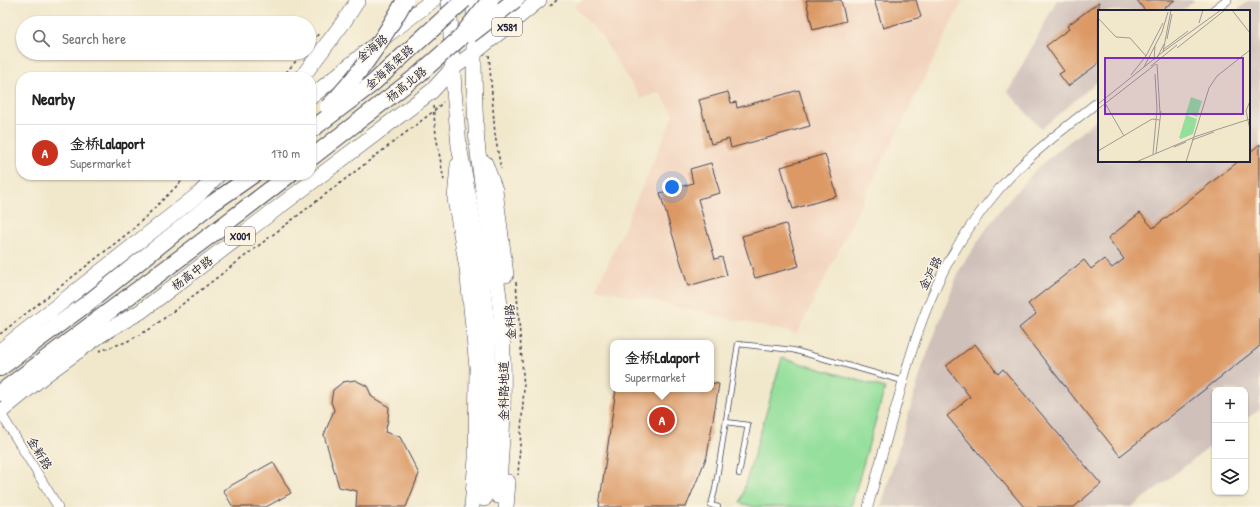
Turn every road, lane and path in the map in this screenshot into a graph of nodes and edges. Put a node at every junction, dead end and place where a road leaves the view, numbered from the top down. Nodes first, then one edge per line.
1 (358, 0) edge
2 (405, 0) edge
3 (433, 0) edge
4 (449, 0) edge
5 (464, 0) edge
6 (474, 0) edge
7 (490, 0) edge
8 (515, 0) edge
9 (539, 0) edge
10 (1226, 0) edge
11 (1214, 10) edge
12 (322, 29) dead end
13 (316, 37) edge
14 (474, 53) junction
15 (316, 59) edge
16 (297, 60) edge
17 (315, 60) edge
18 (453, 68) junction
19 (286, 72) edge
20 (306, 72) edge
21 (418, 75) junction
22 (316, 93) edge
23 (1098, 102) edge
24 (434, 111) dead end
25 (316, 118) edge
26 (316, 126) edge
27 (477, 141) junction
28 (459, 146) junction
29 (316, 154) edge
30 (316, 179) edge
31 (183, 180) edge
32 (213, 180) edge
33 (246, 180) edge
34 (282, 180) edge
35 (314, 180) edge
36 (444, 181) dead end
37 (476, 195) junction
38 (106, 331) junction
39 (0, 334) edge
40 (0, 351) edge
41 (0, 368) edge
42 (21, 376) junction
43 (903, 381) junction
44 (0, 393) edge
45 (0, 412) edge
46 (726, 422) junction
47 (739, 474) dead end
48 (490, 502) edge
49 (711, 506) edge
50 (58, 507) edge
51 (718, 507) edge
52 (868, 507) edge

1 - 15 main road
2 - 25 highway, bridge
3 - 22 main road, 金海路
4 - 18 main road
5 - 26 highway, 金海高架路, bridge
6 - 14 main road, 金科路
7 - 21 highway, 杨高北路, bridge
8 - 21 highway, bridge
9 - 14 main road, X581
10 - 11 street
12 - 13 path
14 - 18 main road, 杨高中路 / X001
14 - 27 main road, 金科路
16 - 19 path
17 - 20 main road
18 - 28 main road
18 - 30 main road, 杨高中路 / X001
21 - 29 highway, 杨高北路, bridge
23 - 43 street, 金沪路
24 - 36 path
27 - 37 main road, 金科路
27 - 48 main road, 金科路
28 - 37 main road
28 - 48 main road
31 - 39 path
32 - 40 main road
33 - 41 highway
34 - 42 highway, X001
35 - 38 main road, 杨高中路 / X001
37 - 48 main road, 金科路地道
38 - 42 highway
38 - 45 main road, 杨高中路 / X001
42 - 44 highway, X001
43 - 46 lane
43 - 52 street, 金沪路
45 - 50 street, 金新路
46 - 47 lane
46 - 49 lane
49 - 51 lane

